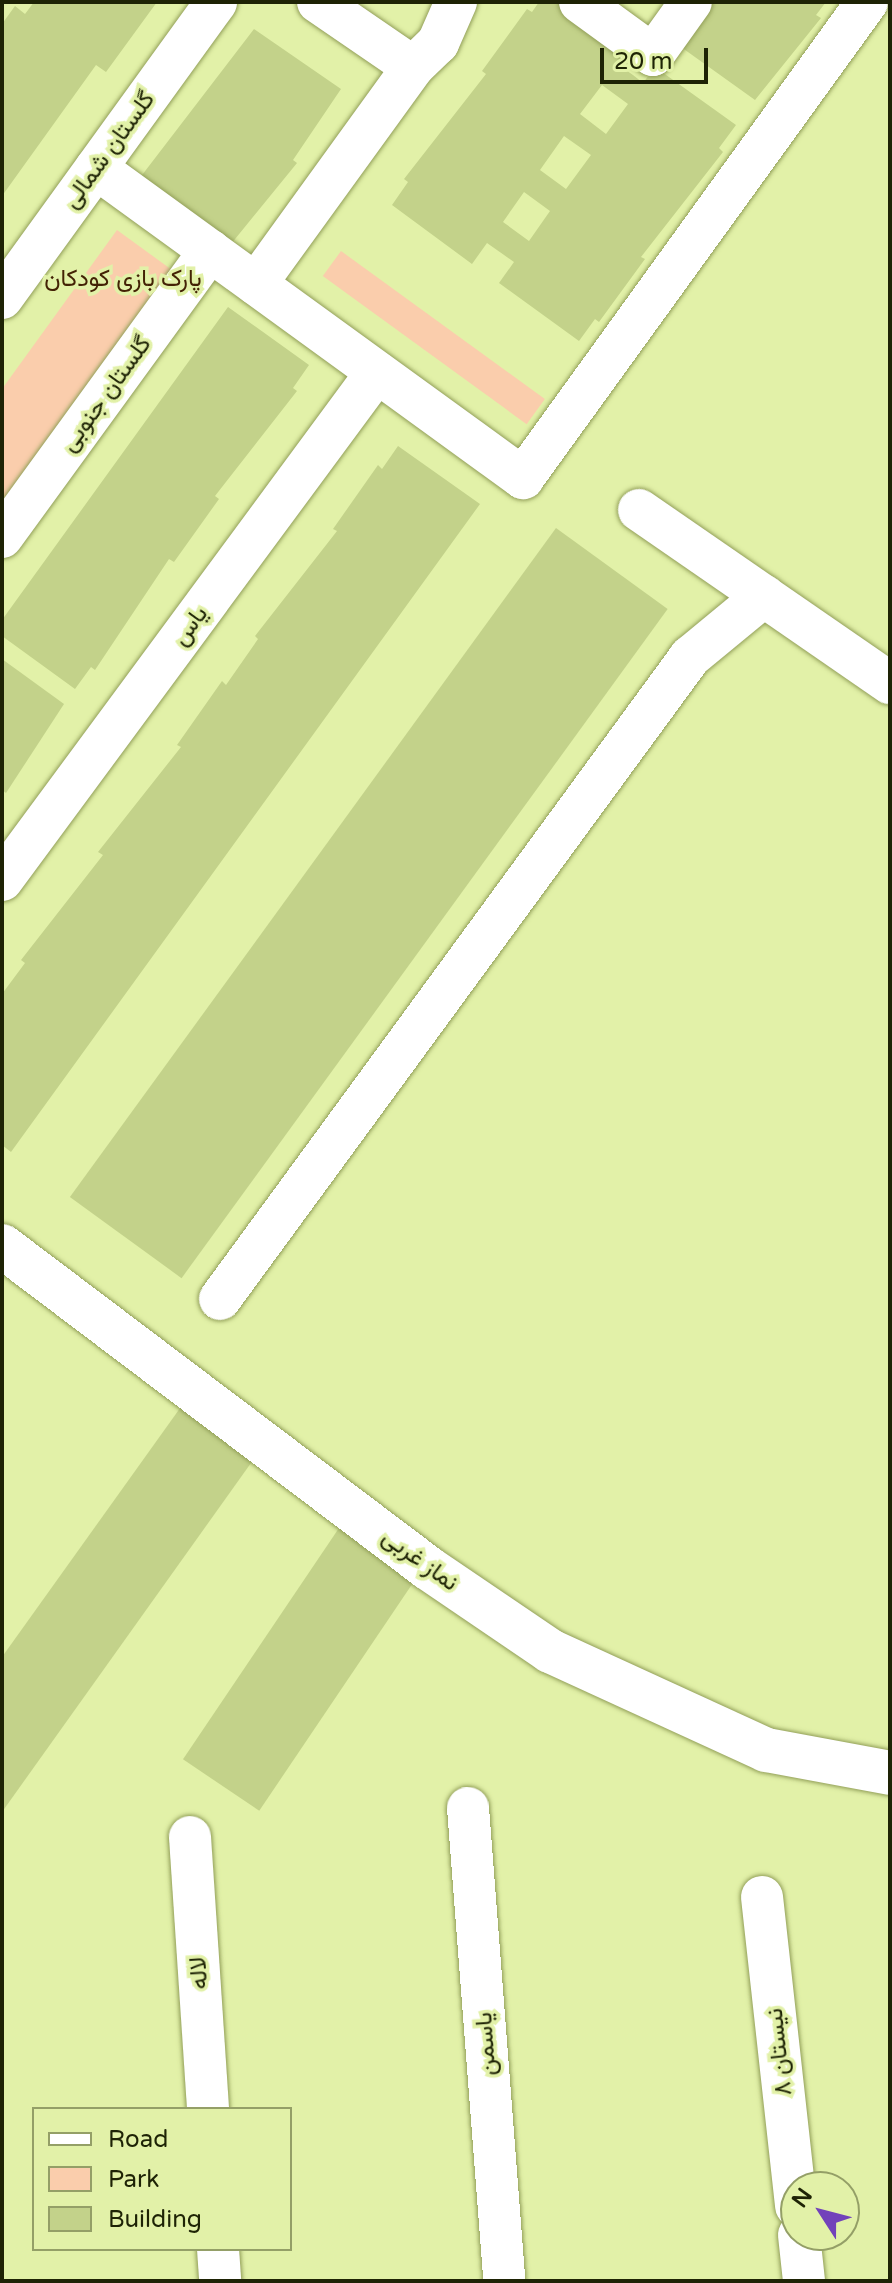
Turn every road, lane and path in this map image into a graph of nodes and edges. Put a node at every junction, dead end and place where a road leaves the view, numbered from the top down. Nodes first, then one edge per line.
1 (216, 2) edge
2 (318, 2) edge
3 (456, 2) edge
4 (580, 2) edge
5 (691, 2) edge
6 (867, 2) edge
7 (413, 67) junction
8 (96, 168) junction
9 (210, 251) junction
10 (256, 284) junction
11 (2, 298) edge
12 (377, 372) junction
13 (639, 510) dead end
14 (2, 537) edge
15 (764, 596) junction
16 (890, 683) edge
17 (2, 880) edge
18 (2, 1246) edge
19 (220, 1299) dead end
20 (890, 1773) edge
21 (468, 1808) dead end
22 (190, 1837) dead end
23 (762, 1897) dead end
24 (208, 2107) edge
25 (792, 2171) edge
26 (218, 2251) edge
27 (801, 2251) edge
28 (220, 2281) edge
29 (504, 2281) edge
30 (804, 2281) edge

1 - 8 street, گلستان شمالی
2 - 7 street
3 - 7 street
4 - 5 street
6 - 12 street
7 - 10 street
8 - 9 street
8 - 11 street, گلستان شمالی
9 - 10 street
9 - 14 street, گلستان جنوبی
10 - 12 street
12 - 17 street, یاس
13 - 15 street
15 - 16 street
15 - 19 street
18 - 20 street, نماز غربی
21 - 29 street, یاسمن
22 - 24 street, لاله
23 - 25 street, نیستان ۸
26 - 28 street
27 - 30 street

